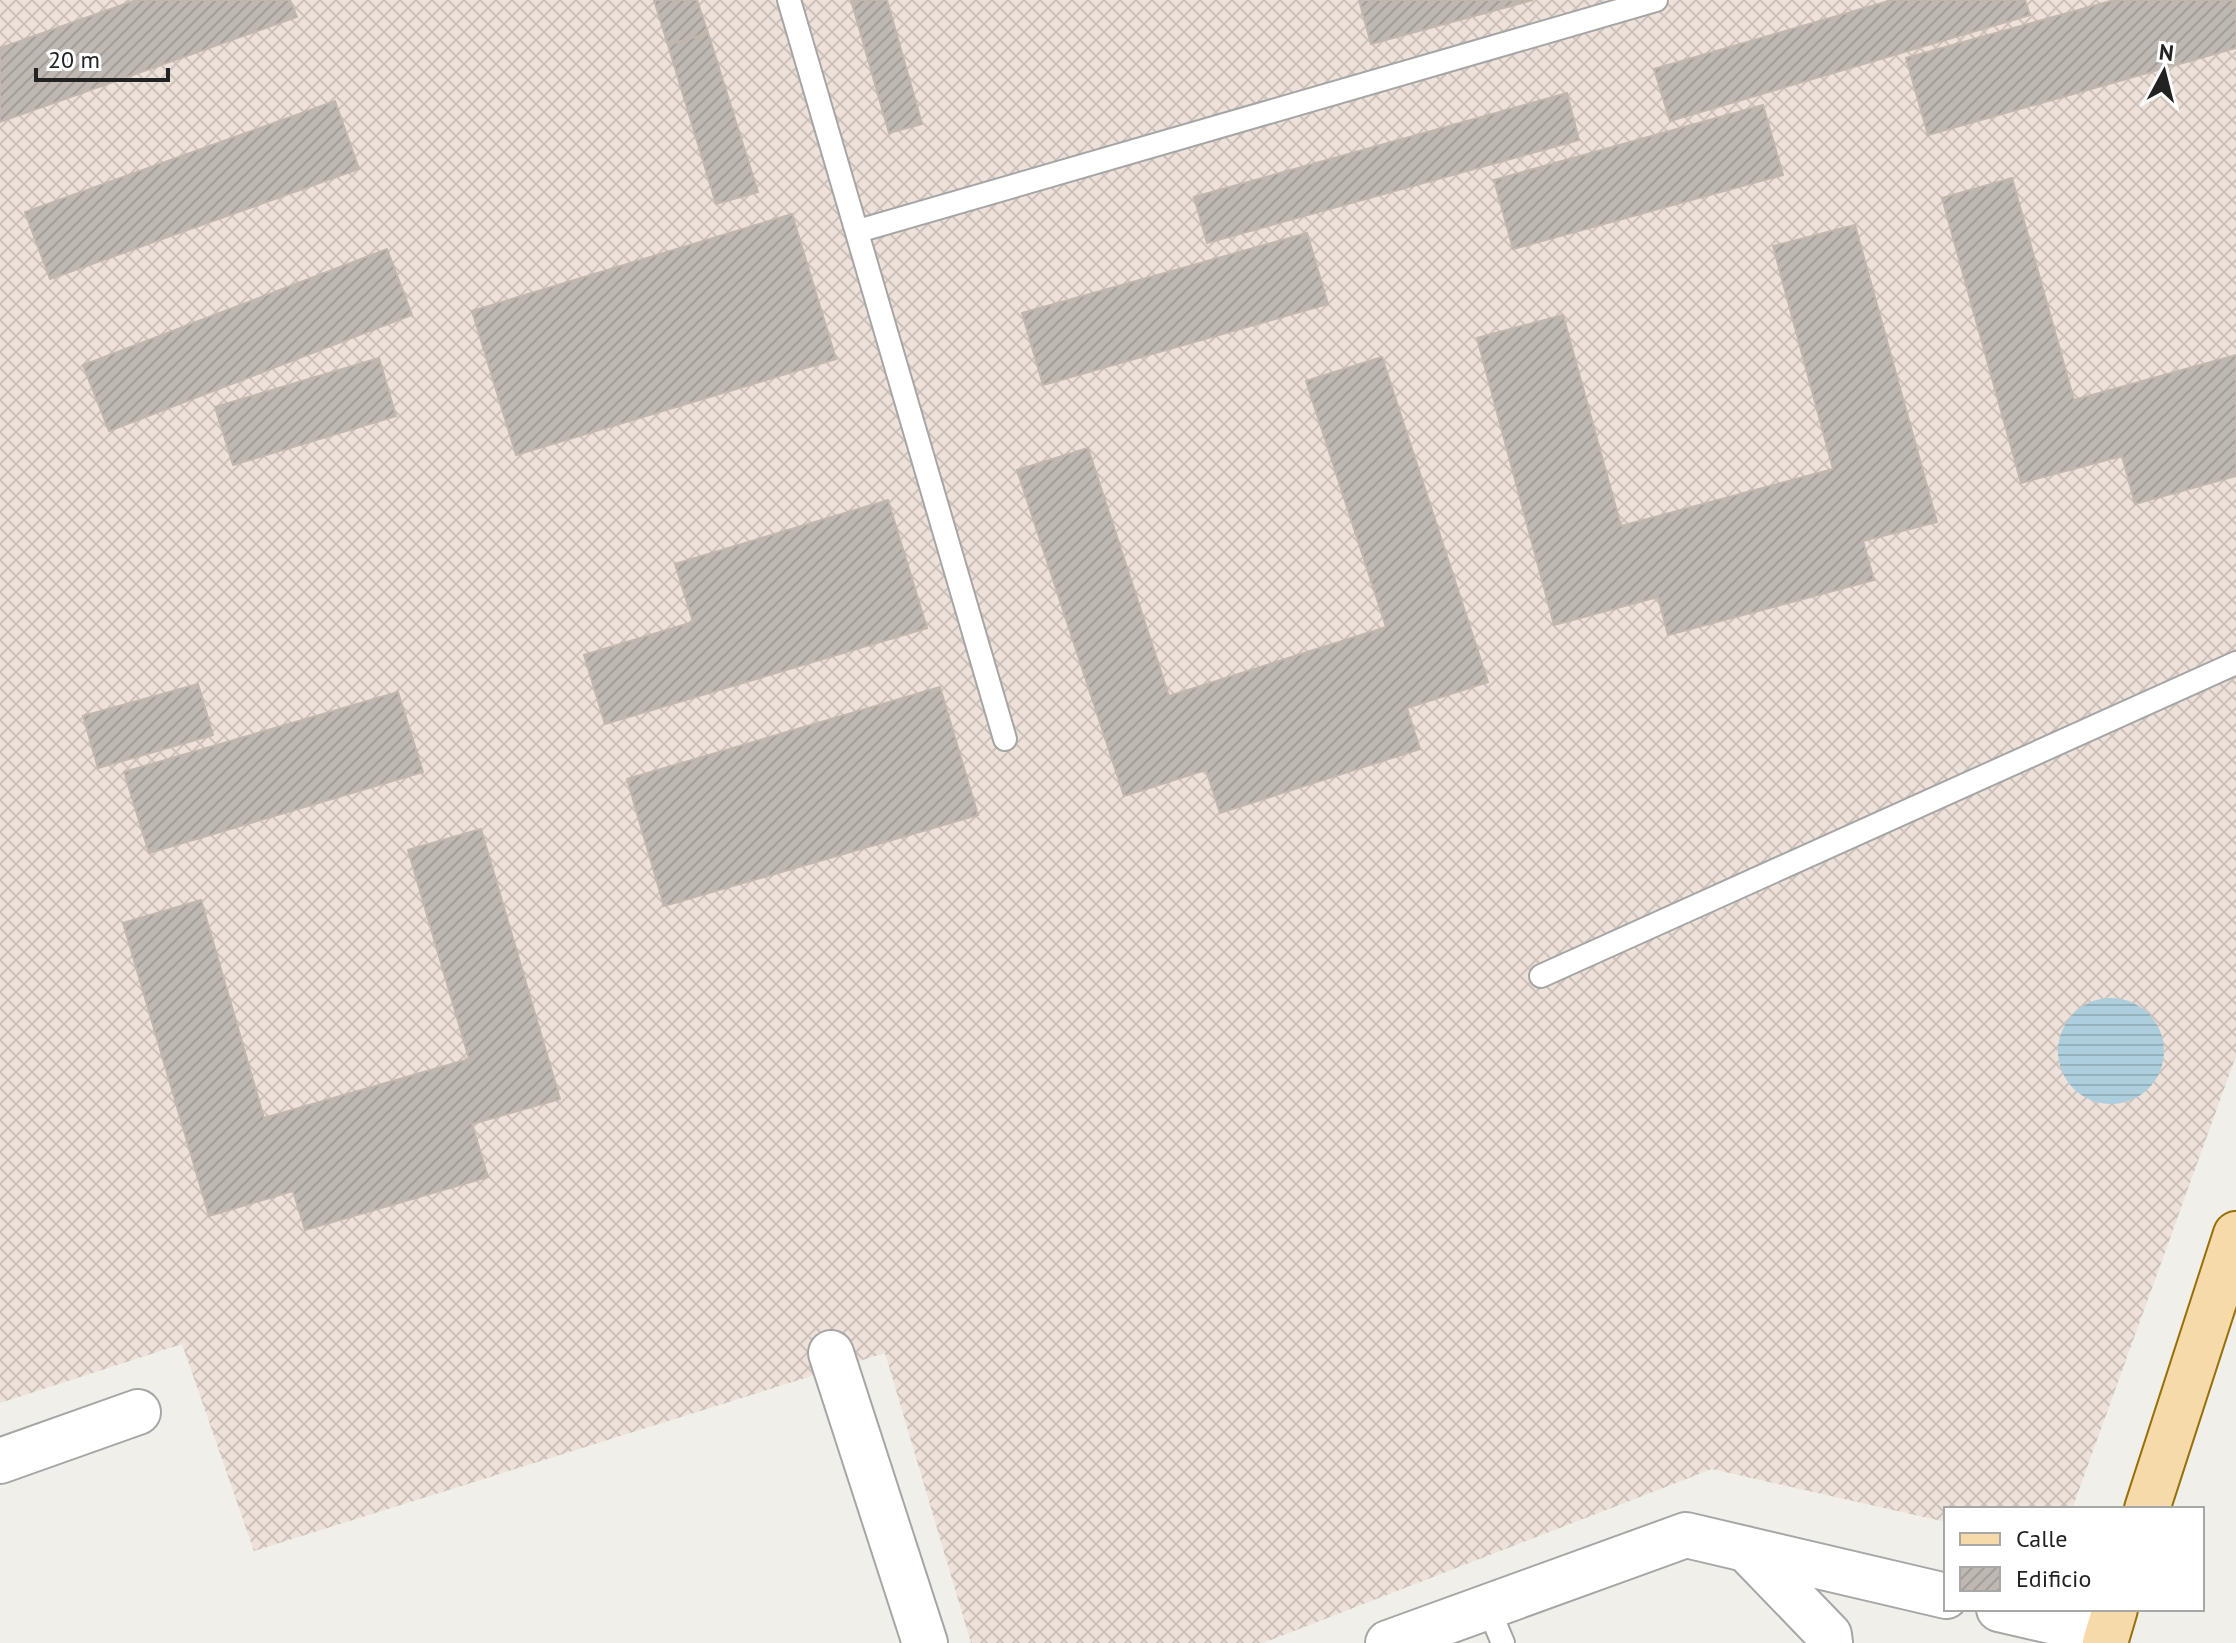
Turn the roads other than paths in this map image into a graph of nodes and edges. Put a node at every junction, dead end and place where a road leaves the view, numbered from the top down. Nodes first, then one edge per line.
1 (789, 0) edge
2 (1656, 0) edge
3 (858, 231) junction
4 (2236, 663) edge
5 (1005, 739) dead end
6 (1541, 976) dead end
7 (2236, 1234) edge
8 (831, 1353) dead end
9 (138, 1412) dead end
10 (0, 1461) edge
11 (2148, 1507) edge
12 (1746, 1549) junction
13 (1944, 1596) edge
14 (2010, 1611) edge
15 (1496, 1625) edge
16 (2109, 1629) edge
17 (925, 1643) edge
18 (1388, 1643) edge
19 (1830, 1643) edge

1 - 3 lane
2 - 3 lane
3 - 5 lane
4 - 6 lane
7 - 11 main road
8 - 17 street
9 - 10 street
12 - 13 street
12 - 15 street
12 - 19 street
14 - 16 street
15 - 18 street

